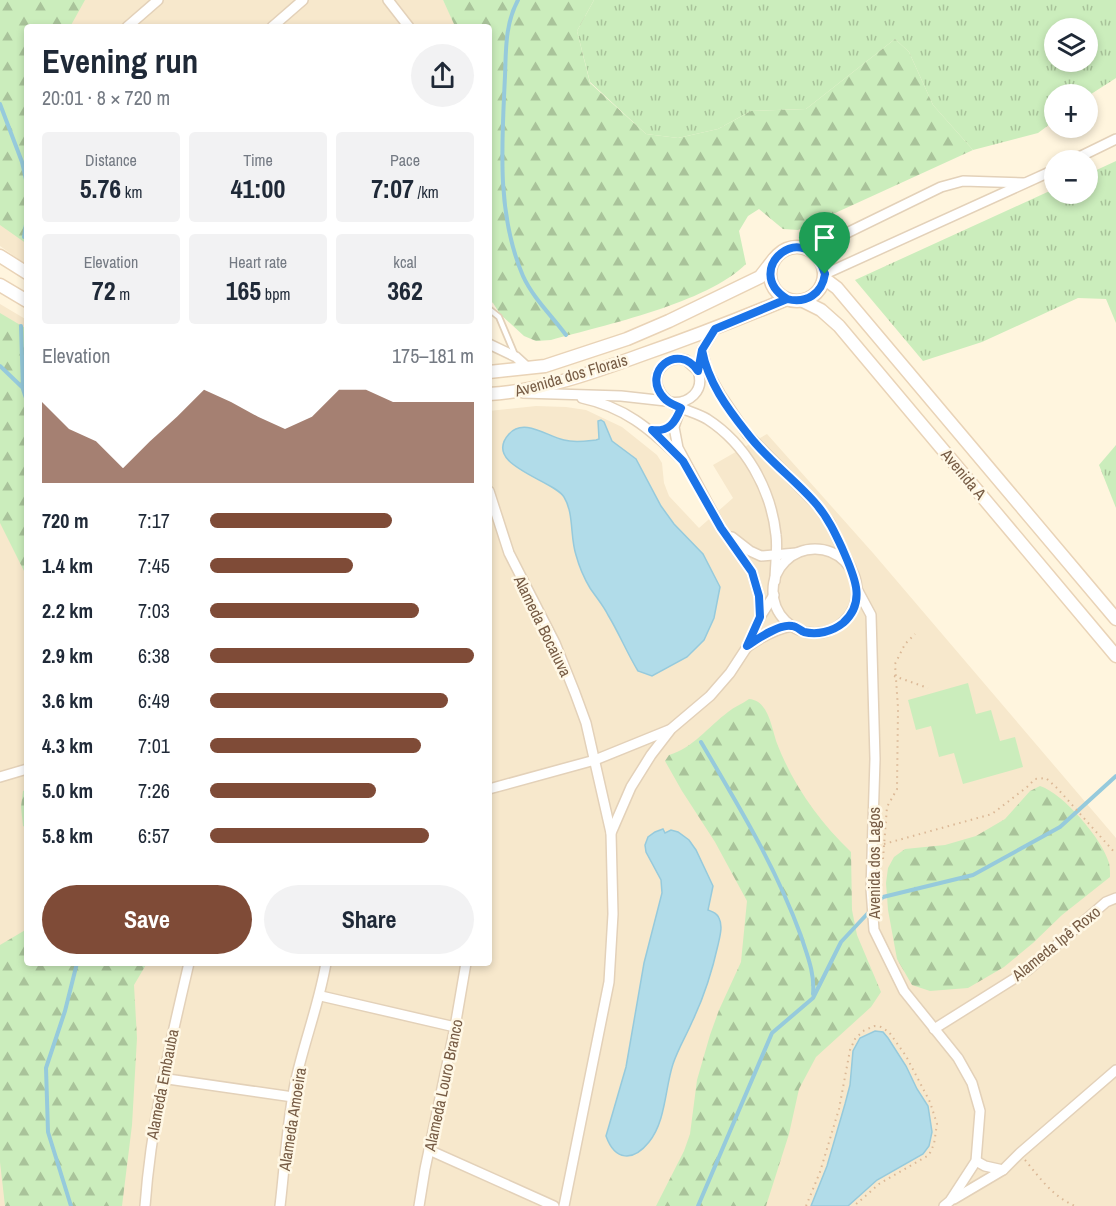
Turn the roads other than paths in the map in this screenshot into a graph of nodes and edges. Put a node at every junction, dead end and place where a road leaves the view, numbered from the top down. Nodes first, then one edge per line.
1 (158, 0) edge
2 (303, 0) edge
3 (388, 0) edge
4 (130, 24) edge
5 (275, 24) edge
6 (407, 24) edge
7 (1116, 139) edge
8 (1093, 150) edge
9 (1044, 175) edge
10 (1026, 184) junction
11 (810, 251) junction
12 (0, 256) edge
13 (774, 260) junction
14 (24, 271) edge
15 (825, 276) junction
16 (0, 285) edge
17 (24, 299) edge
18 (787, 299) junction
19 (803, 301) junction
20 (492, 311) edge
21 (715, 329) junction
22 (492, 344) edge
23 (702, 350) junction
24 (516, 357) junction
25 (528, 368) junction
26 (698, 371) junction
27 (492, 372) edge
28 (711, 382) junction
29 (509, 393) junction
30 (492, 394) edge
31 (548, 394) junction
32 (668, 402) junction
33 (682, 405) junction
34 (675, 421) junction
35 (652, 430) junction
36 (747, 434) junction
37 (733, 442) junction
38 (683, 461) junction
39 (492, 500) edge
40 (721, 528) junction
41 (798, 553) junction
42 (775, 555) junction
43 (851, 568) junction
44 (775, 581) junction
45 (857, 589) junction
46 (774, 595) junction
47 (760, 617) junction
48 (1116, 619) edge
49 (792, 626) junction
50 (747, 646) junction
51 (1116, 656) edge
52 (671, 729) junction
53 (595, 760) junction
54 (24, 770) edge
55 (0, 777) edge
56 (492, 788) edge
57 (611, 833) junction
58 (1116, 898) edge
59 (188, 966) edge
60 (326, 966) edge
61 (465, 966) edge
62 (321, 996) junction
63 (455, 1028) junction
64 (934, 1029) junction
65 (1116, 1070) edge
66 (161, 1078) junction
67 (293, 1097) junction
68 (429, 1150) junction
69 (976, 1161) junction
70 (1003, 1170) junction
71 (947, 1203) edge
72 (145, 1206) edge
73 (280, 1206) edge
74 (419, 1206) edge
75 (554, 1206) edge
76 (564, 1206) edge

1 - 4 street
2 - 5 street
3 - 6 street
7 - 8 street
9 - 10 street, Avenida dos Florais
10 - 11 street, Avenida dos Florais
10 - 15 street, Avenida dos Florais
11 - 13 street, Avenida dos Florais
11 - 15 street
12 - 14 street
13 - 18 street
13 - 25 street, Avenida dos Florais
15 - 19 street, Avenida dos Florais
15 - 48 street, Avenida A
16 - 17 street
18 - 19 street, Avenida dos Florais
18 - 21 street, Avenida dos Florais
19 - 51 street, Avenida A
20 - 24 lane
21 - 23 street
21 - 29 street, Avenida dos Florais
22 - 24 street
23 - 26 street
23 - 28 street, Avenida dos Lagos
24 - 25 street
25 - 27 street, Avenida dos Florais
26 - 28 street
26 - 32 street
26 - 33 street
28 - 36 street, Avenida dos Lagos
29 - 30 street, Avenida dos Florais
29 - 31 street
31 - 32 street
31 - 35 street
32 - 33 street
33 - 34 street
33 - 37 street
34 - 35 street
34 - 38 street
35 - 38 street
36 - 37 street
36 - 43 street, Avenida dos Lagos
37 - 42 street
38 - 40 street
39 - 53 street, Alameda Bocaiuva
40 - 42 street
40 - 47 street
41 - 42 street
41 - 43 street
41 - 44 street
42 - 44 street
43 - 45 street, Avenida dos Lagos
44 - 46 street
45 - 49 street
45 - 64 street, Avenida dos Lagos
46 - 47 street
46 - 49 street
47 - 50 street
49 - 50 street
50 - 52 street
52 - 53 street
52 - 57 street
53 - 56 street
53 - 57 street
54 - 55 street
57 - 76 street
58 - 64 street, Alameda Ipê Roxo
59 - 66 street, Alameda Embauba
60 - 62 street, Alameda Amoeira
61 - 63 street, Alameda Louro Branco
62 - 63 street
62 - 67 street, Alameda Amoeira
63 - 68 street, Alameda Louro Branco
64 - 69 street, Avenida dos Lagos
65 - 70 street
66 - 67 street
66 - 72 street, Alameda Embauba
67 - 73 street, Alameda Amoeira
68 - 74 street, Alameda Louro Branco
68 - 75 street
69 - 70 street
69 - 71 street, Avenida dos Lagos
70 - 71 street

